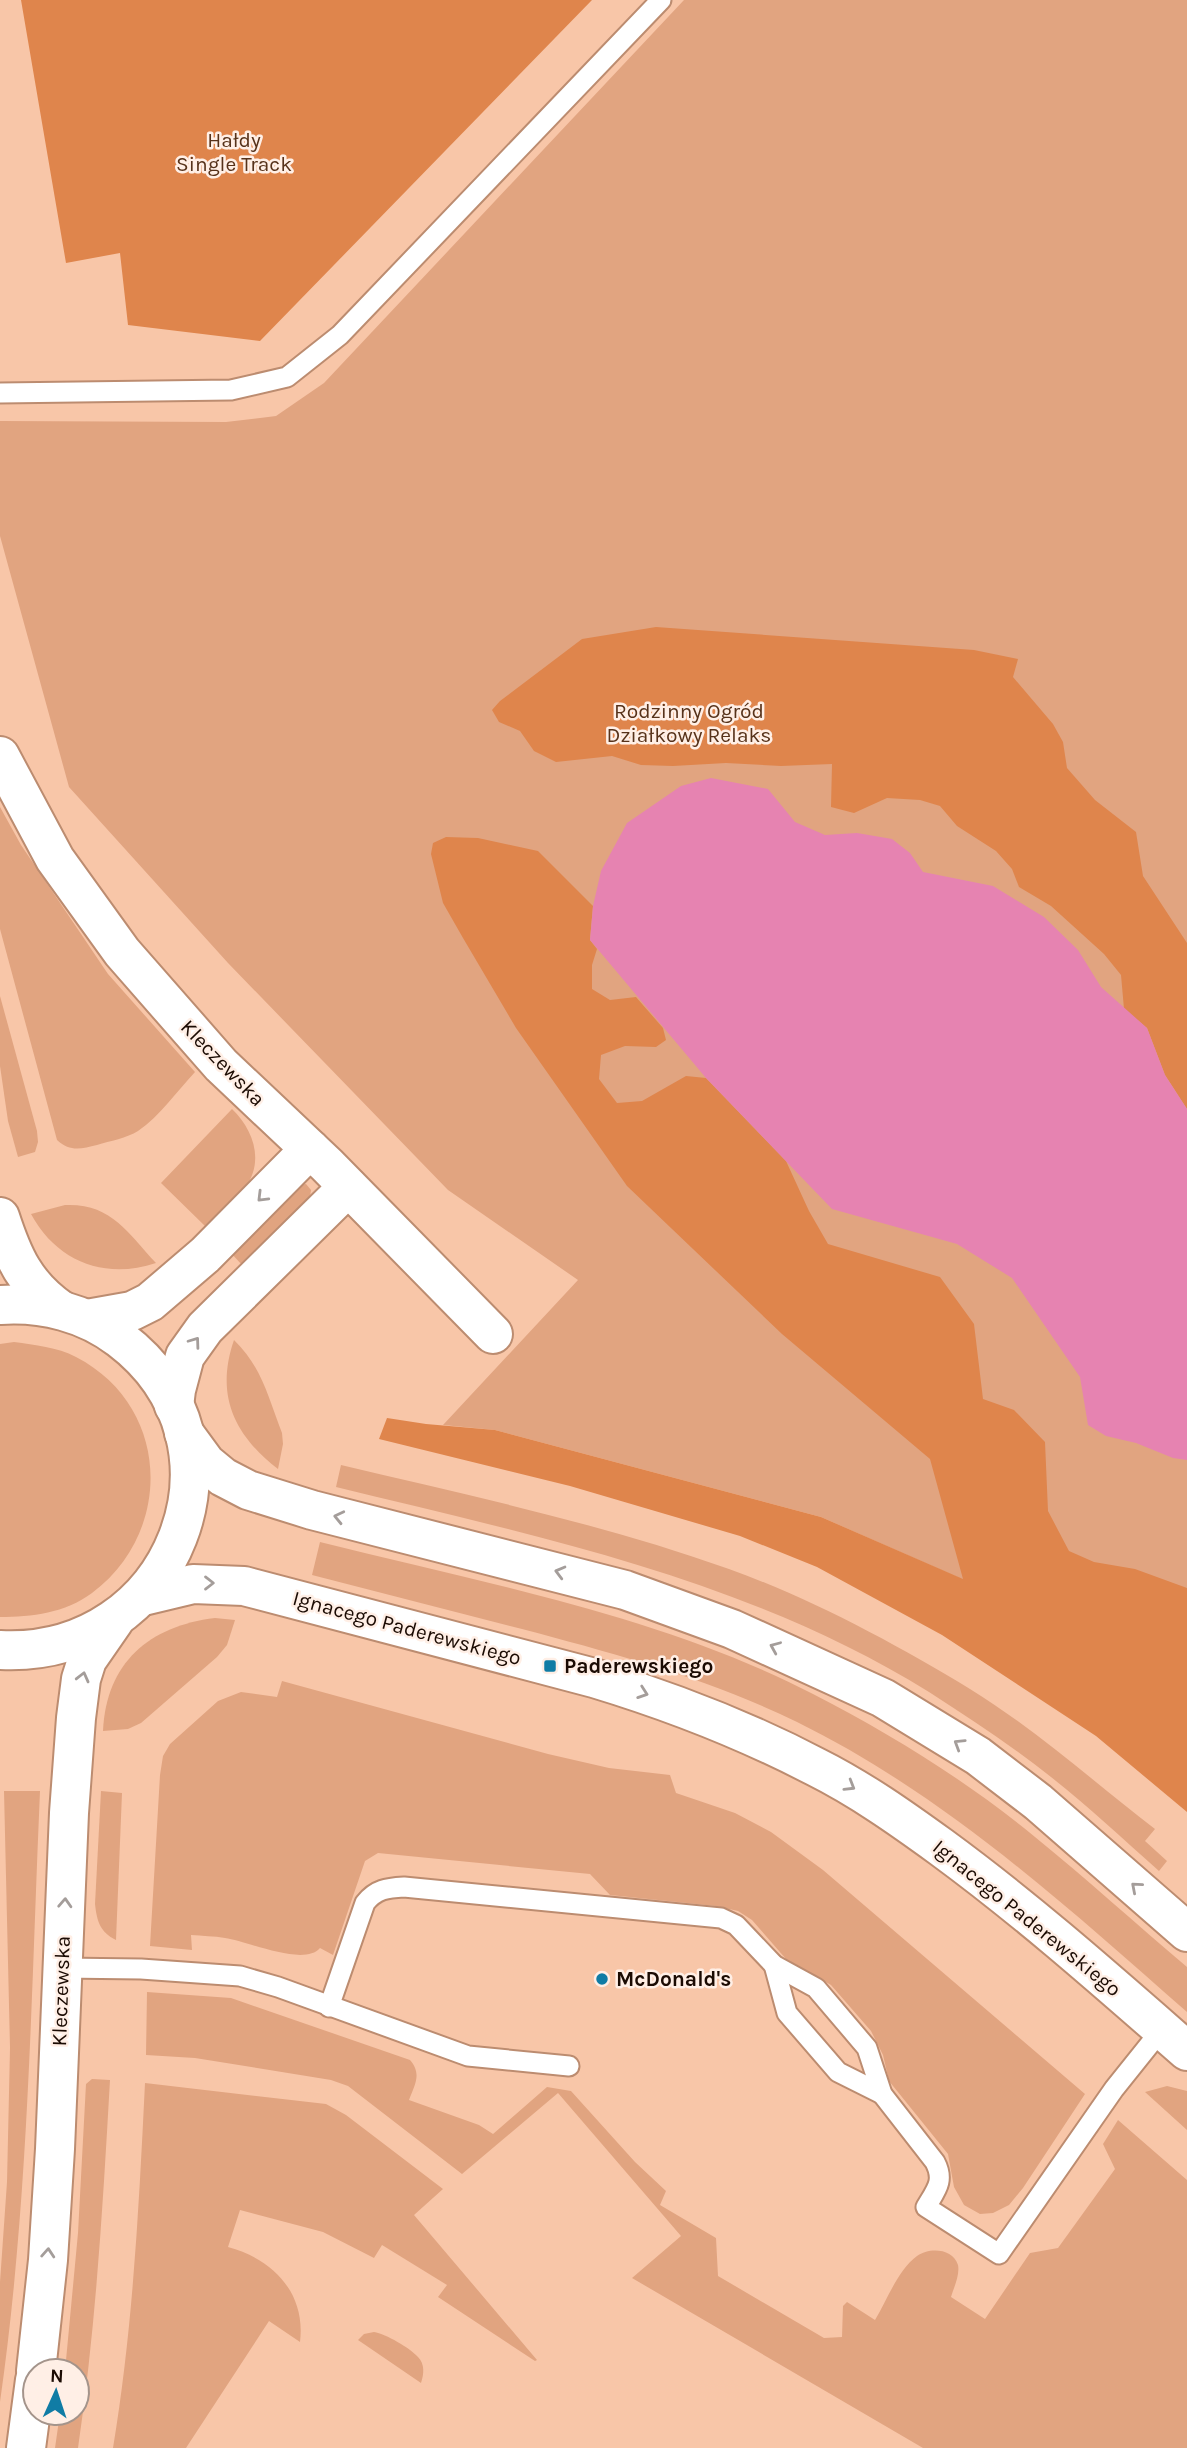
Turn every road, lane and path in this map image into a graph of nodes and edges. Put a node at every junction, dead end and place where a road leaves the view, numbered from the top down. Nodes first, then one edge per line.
1 (662, 0) edge
2 (0, 393) edge
3 (0, 756) edge
4 (310, 1149) junction
5 (348, 1186) junction
6 (0, 1217) edge
7 (0, 1305) edge
8 (74, 1314) junction
9 (493, 1334) dead end
10 (179, 1420) junction
11 (143, 1596) junction
12 (114, 1621) junction
13 (0, 1650) edge
14 (1187, 1932) edge
15 (774, 1965) junction
16 (62, 1968) junction
17 (329, 2007) junction
18 (1175, 2040) edge
19 (569, 2066) dead end
20 (882, 2094) junction
21 (38, 2357) edge
22 (29, 2427) edge
23 (26, 2448) edge

1 - 2 lane
3 - 4 main road, Kleczewska
4 - 5 main road, Kleczewska
4 -> 8 main road
5 - 9 main road, Kleczewska
10 -> 5 main road
6 - 8 main road
7 - 8 main road
8 - 10 main road
10 - 11 main road
14 -> 10 main road
11 - 12 main road
11 -> 18 main road, Ignacego Paderewskiego
12 - 13 main road
16 -> 12 main road, Kleczewska
15 - 17 lane
15 - 20 lane
15 - 20 lane
16 - 17 lane
21 -> 16 main road, Kleczewska
17 - 19 lane
18 - 20 lane
22 - 23 main road

